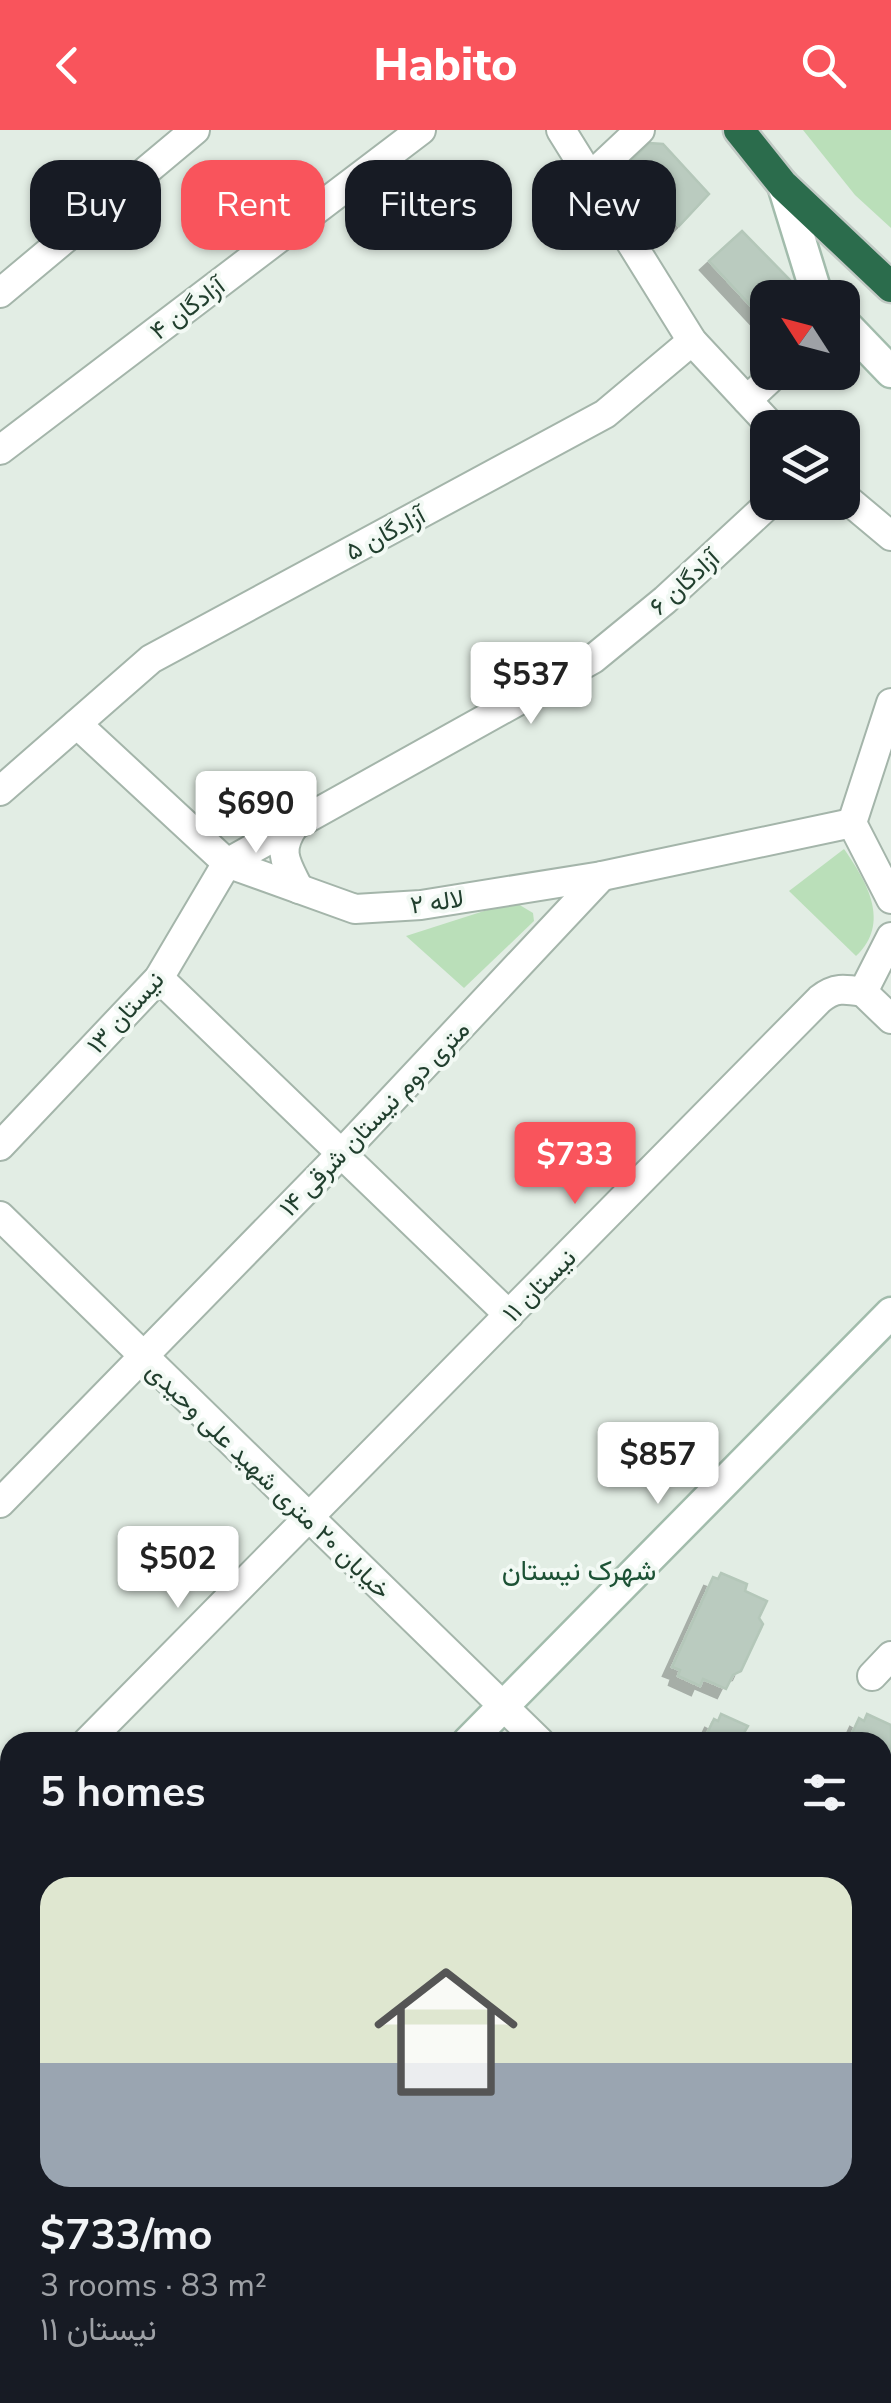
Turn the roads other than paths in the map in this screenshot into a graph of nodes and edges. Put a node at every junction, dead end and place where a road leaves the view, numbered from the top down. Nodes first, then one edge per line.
1 (195, 130) edge
2 (421, 130) edge
3 (561, 130) edge
4 (640, 130) edge
5 (739, 130) edge
6 (580, 160) edge
7 (608, 160) edge
8 (783, 186) junction
9 (635, 250) edge
10 (812, 280) edge
11 (891, 287) edge
12 (0, 293) edge
13 (860, 339) edge
14 (692, 342) junction
15 (891, 372) edge
16 (758, 390) edge
17 (747, 400) junction
18 (756, 410) edge
19 (0, 450) edge
20 (860, 510) edge
21 (752, 520) edge
22 (891, 536) edge
23 (891, 703) edge
24 (77, 724) junction
25 (0, 791) edge
26 (852, 823) junction
27 (294, 826) junction
28 (227, 862) junction
29 (602, 876) junction
30 (299, 889) junction
31 (891, 900) edge
32 (891, 938) edge
33 (160, 978) junction
34 (863, 992) junction
35 (891, 1019) edge
36 (0, 1146) edge
37 (341, 1154) junction
38 (0, 1216) edge
39 (891, 1314) edge
40 (509, 1315) junction
41 (144, 1357) junction
42 (0, 1502) edge
43 (309, 1519) junction
44 (502, 1708) junction
45 (97, 1732) edge
46 (478, 1732) edge
47 (529, 1732) edge

1 - 12 street
2 - 19 street, آزادگان ۴
3 - 6 street
4 - 7 street
5 - 8 highway
8 - 10 street
8 - 11 highway
9 - 14 street
13 - 15 street
14 - 17 street
14 - 24 street, آزادگان ۵
16 - 17 street
17 - 18 street
20 - 22 street
21 - 27 street, آزادگان ۶
23 - 26 street
24 - 25 street, آزادگان ۵
24 - 28 street, لاله ۲
26 - 29 street, لاله ۲
26 - 31 street
27 - 28 street, آزادگان ۶
27 - 30 street
28 - 30 street, لاله ۲
28 - 33 street, نیستان ۱۳
29 - 30 street, لاله ۲
29 - 37 street, ۱۴ متری دوم نیستان شرقی
32 - 34 street
33 - 36 street, نیستان ۱۳
33 - 37 street
34 - 35 street
34 - 40 street, نیستان ۱۱
37 - 40 street
37 - 41 street, ۱۴ متری دوم نیستان شرقی
38 - 41 street, خیابان ۲۰ متری شهید علی وحیدی
39 - 44 street
40 - 43 street, نیستان ۱۱
41 - 42 street, ۱۴ متری دوم نیستان شرقی
41 - 43 street, خیابان ۲۰ متری شهید علی وحیدی
43 - 44 street, خیابان ۲۰ متری شهید علی وحیدی
43 - 45 street, نیستان ۱۱
44 - 46 street
44 - 47 street, خیابان ۲۰ متری شهید علی وحیدی

